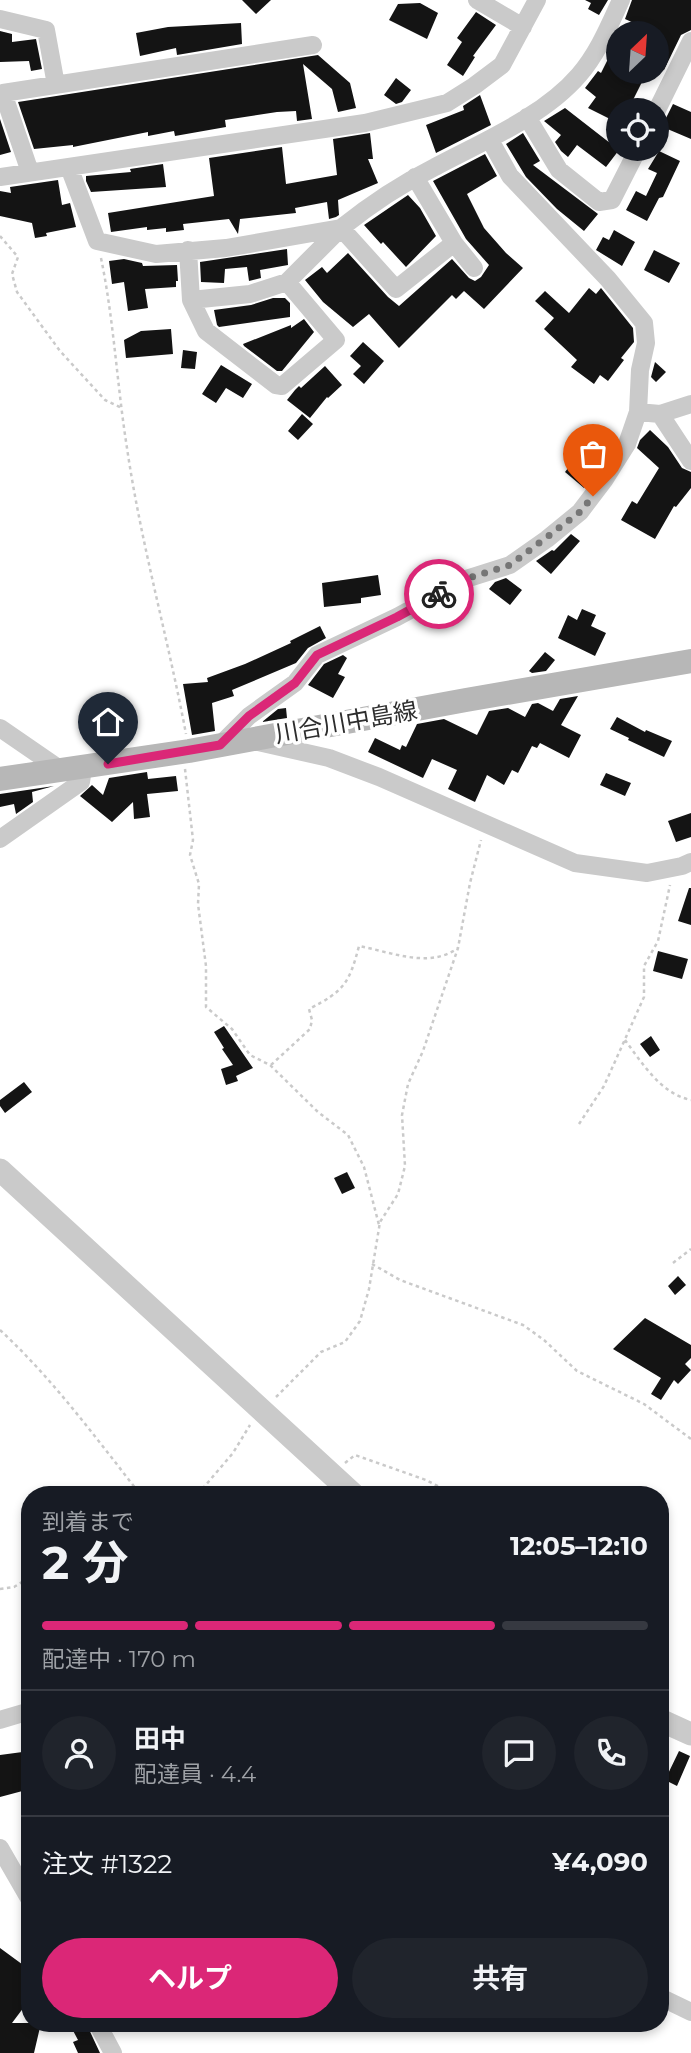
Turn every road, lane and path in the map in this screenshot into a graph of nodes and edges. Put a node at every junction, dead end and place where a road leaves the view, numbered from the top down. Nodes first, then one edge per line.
1 (477, 0) edge
2 (537, 0) edge
3 (621, 0) edge
4 (0, 19) edge
5 (523, 27) junction
6 (691, 41) edge
7 (313, 46) dead end
8 (56, 85) junction
9 (1, 92) edge
10 (663, 98) edge
11 (527, 117) junction
12 (490, 140) junction
13 (632, 161) edge
14 (69, 167) junction
15 (30, 172) junction
16 (0, 177) edge
17 (415, 177) junction
18 (341, 228) junction
19 (0, 236) edge
20 (97, 242) junction
21 (454, 243) junction
22 (188, 250) junction
23 (474, 268) dead end
24 (286, 282) junction
25 (191, 300) junction
26 (691, 404) edge
27 (122, 408) junction
28 (638, 412) junction
29 (660, 414) junction
30 (691, 461) edge
31 (691, 662) edge
32 (0, 728) edge
33 (248, 740) junction
34 (220, 745) junction
35 (186, 752) junction
36 (72, 769) junction
37 (0, 779) edge
38 (485, 824) junction
39 (0, 839) edge
40 (691, 862) edge
41 (673, 868) junction
42 (458, 948) junction
43 (625, 1040) junction
44 (270, 1065) junction
45 (691, 1100) edge
46 (579, 1124) dead end
47 (0, 1170) edge
48 (379, 1226) junction
49 (691, 1248) edge
50 (673, 1263) dead end
51 (372, 1264) junction
52 (0, 1330) edge
53 (262, 1410) junction
54 (691, 1439) edge
55 (333, 1476) junction
56 (134, 1486) edge
57 (205, 1486) edge
58 (344, 1486) edge
59 (438, 1486) edge
60 (21, 1583) edge
61 (0, 1590) edge
62 (21, 1714) edge
63 (0, 1720) edge
64 (669, 1724) edge
65 (691, 1734) edge
66 (0, 1848) edge
67 (21, 1884) edge
68 (669, 2001) edge
69 (691, 2012) edge
70 (102, 2032) edge
71 (113, 2053) edge

1 - 5 street
2 - 5 street
3 - 11 street
4 - 8 street
5 - 14 street
6 - 10 street
7 - 8 street
8 - 9 street
9 - 15 street
11 - 12 street
11 - 13 street
12 - 17 street
12 - 28 street
14 - 15 street
14 - 20 street
15 - 16 street
17 - 18 street
17 - 21 street
18 - 21 street
18 - 22 street
18 - 24 street
19 - 27 path
20 - 22 street
20 - 27 path
21 - 23 street
22 - 25 street
24 - 25 street
24 - 25 street
26 - 29 street
27 - 35 path
28 - 29 street
28 - 34 street
29 - 30 street
31 - 33 main road, 川合川中島線
32 - 36 street
33 - 34 main road, 川合川中島線
33 - 38 street
34 - 35 main road, 川合川中島線
35 - 36 main road, 川合川中島線
35 - 44 path
36 - 37 main road, 川合川中島線
36 - 39 street
38 - 41 street
38 - 42 path
40 - 41 street
41 - 43 path
42 - 44 path
42 - 48 path
43 - 45 path
43 - 46 path
44 - 48 path
47 - 53 street
48 - 51 path
49 - 50 path
51 - 53 path
51 - 54 path
52 - 56 path
53 - 55 street
53 - 57 path
55 - 58 street
55 - 59 path
60 - 61 path
62 - 63 street
64 - 65 street
66 - 67 street
68 - 69 street
70 - 71 street

